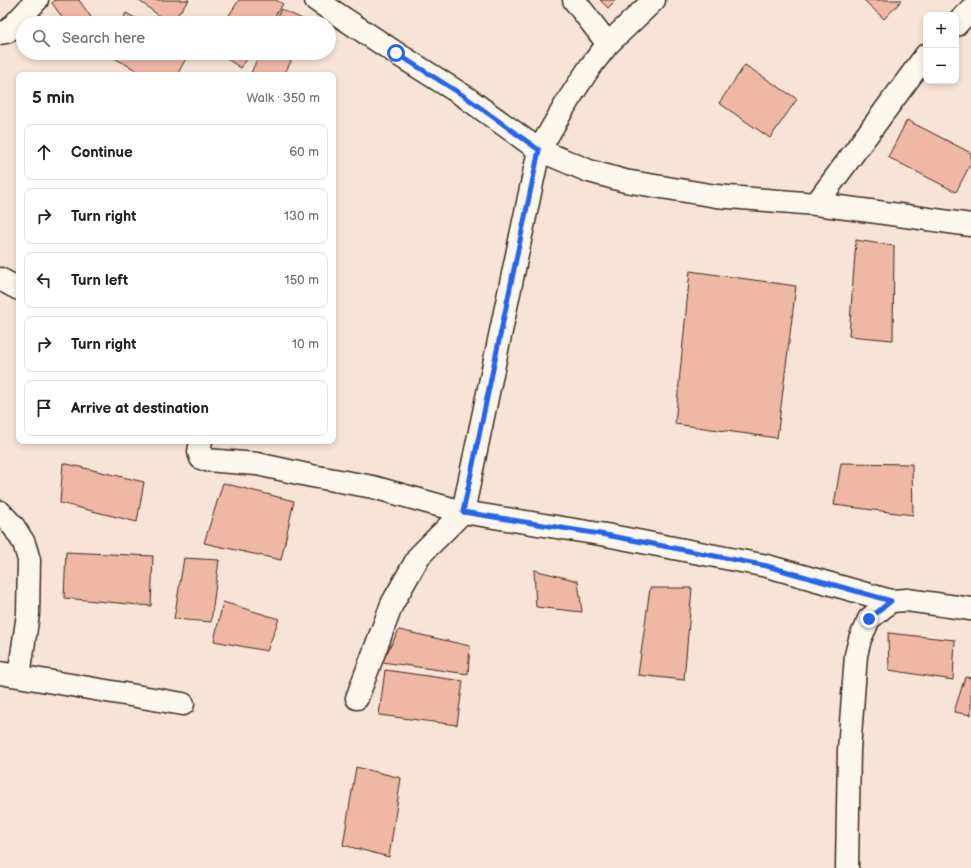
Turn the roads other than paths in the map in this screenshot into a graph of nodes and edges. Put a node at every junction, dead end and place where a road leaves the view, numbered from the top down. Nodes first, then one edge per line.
1 (36, 0) edge
2 (316, 0) edge
3 (574, 0) edge
4 (654, 0) edge
5 (971, 10) edge
6 (22, 16) edge
7 (16, 22) edge
8 (959, 22) edge
9 (0, 33) edge
10 (608, 44) junction
11 (923, 60) edge
12 (539, 150) junction
13 (816, 204) junction
14 (971, 225) edge
15 (0, 279) edge
16 (16, 287) edge
17 (200, 444) edge
18 (0, 512) edge
19 (463, 512) junction
20 (891, 601) junction
21 (971, 609) edge
22 (10, 674) edge
23 (357, 698) dead end
24 (183, 704) dead end
25 (847, 868) edge

1 - 6 street
2 - 12 street
3 - 10 street
4 - 10 street
5 - 8 street
7 - 9 street
10 - 12 street
11 - 13 street
12 - 13 street
12 - 19 street
13 - 14 street
15 - 16 street
17 - 19 street
18 - 22 street
19 - 20 street
19 - 23 street
20 - 21 street
20 - 25 street
22 - 24 street

